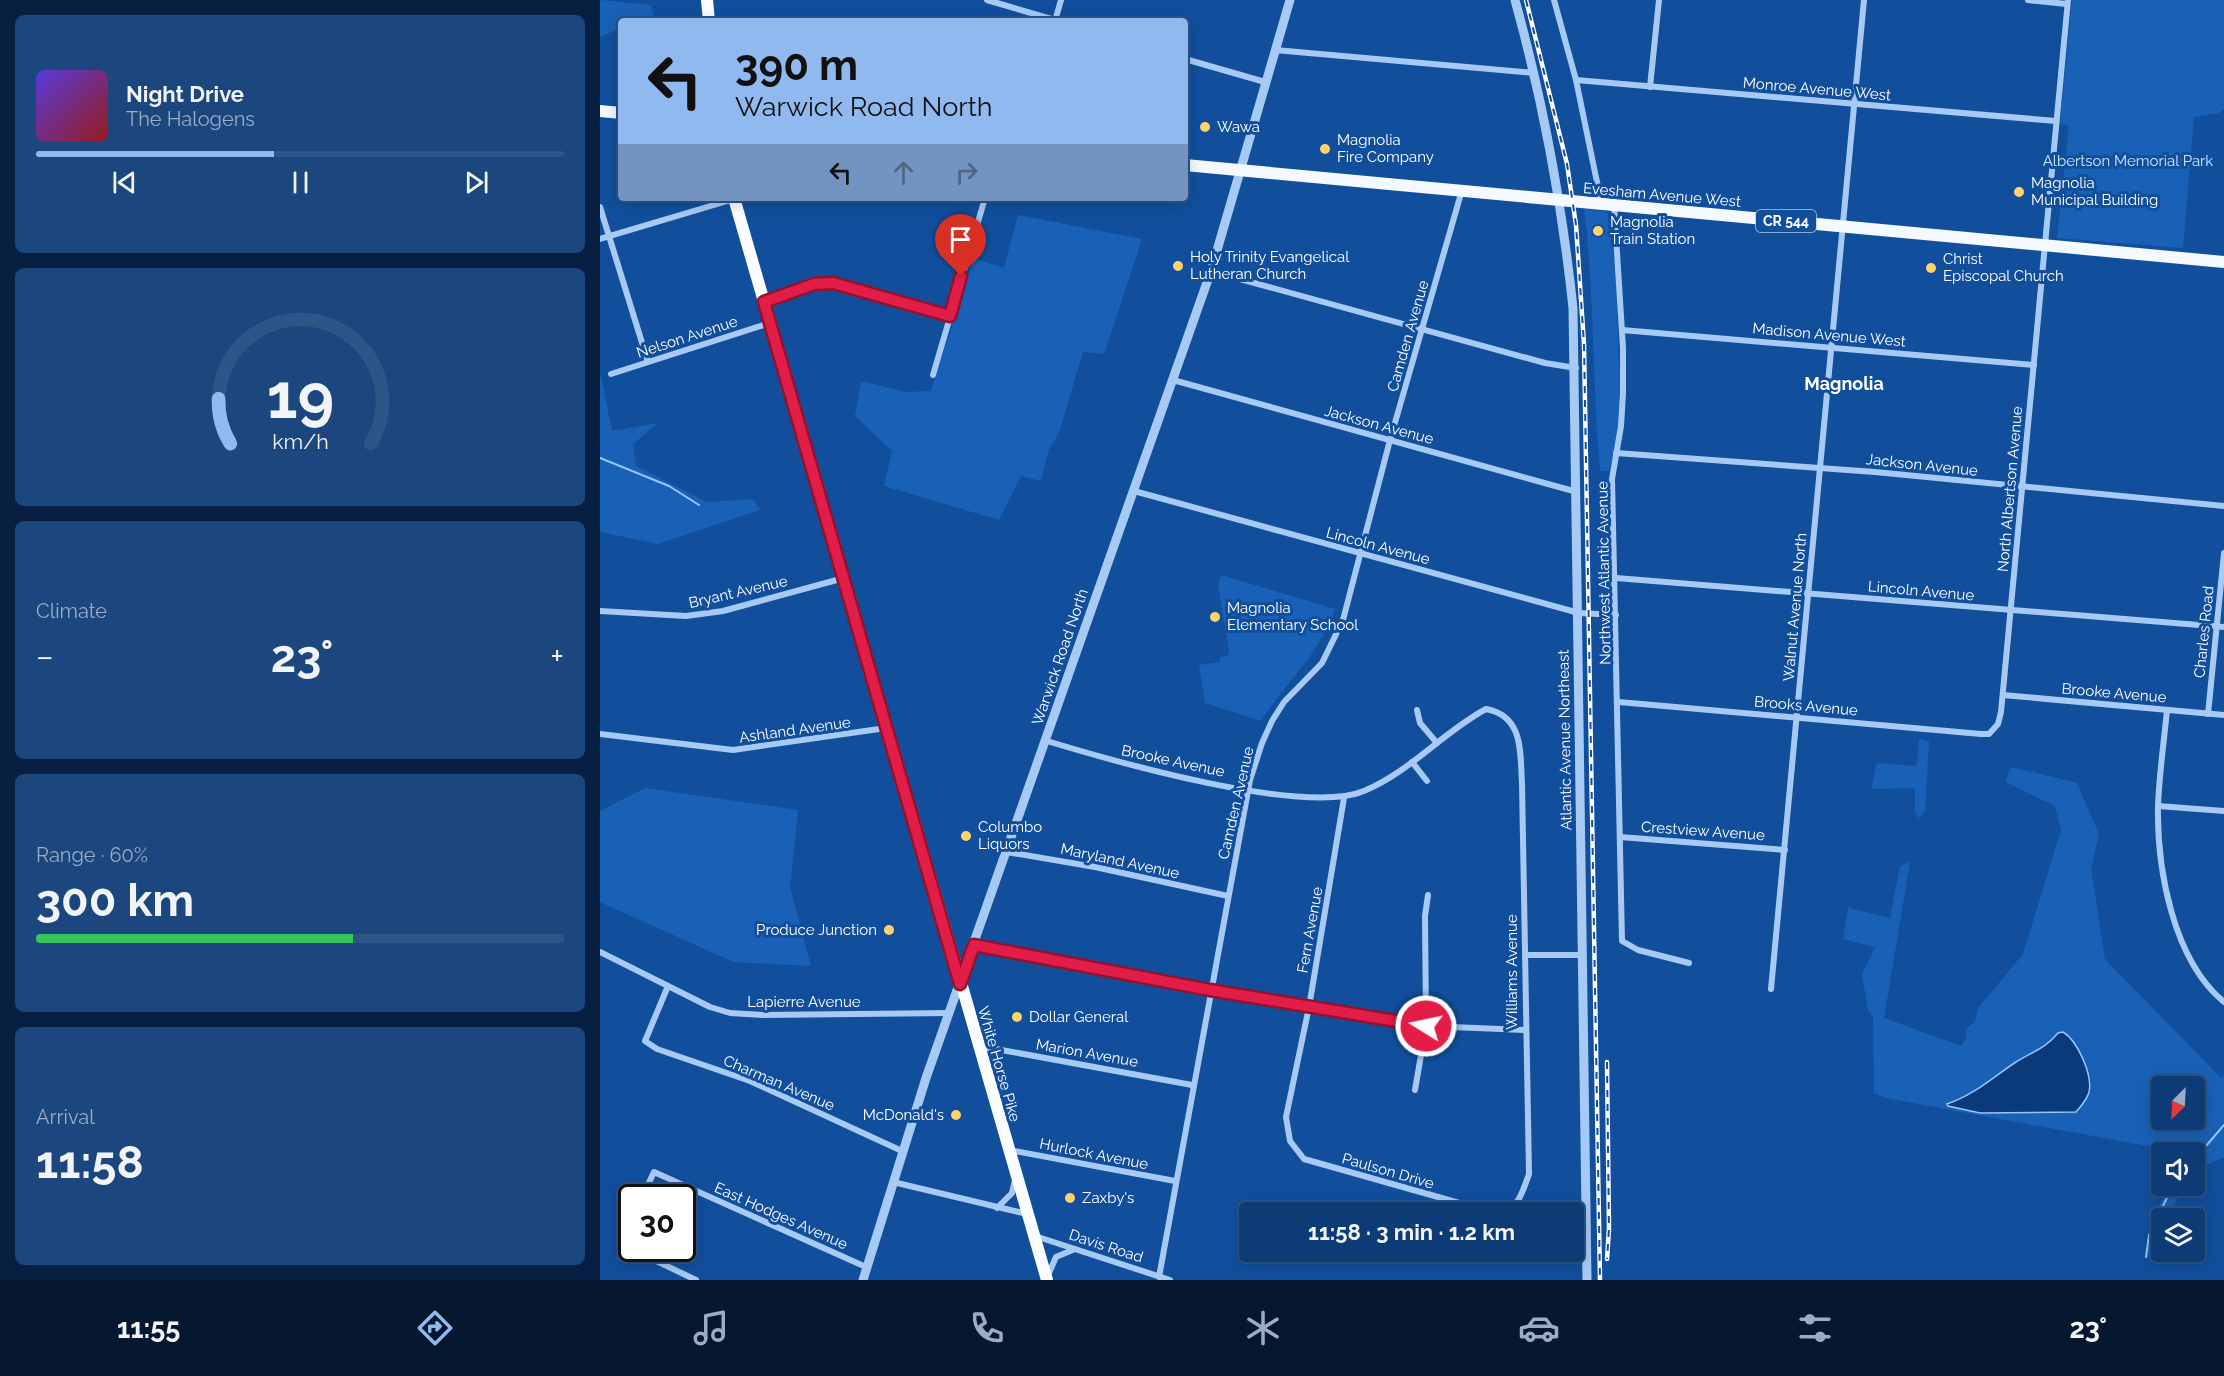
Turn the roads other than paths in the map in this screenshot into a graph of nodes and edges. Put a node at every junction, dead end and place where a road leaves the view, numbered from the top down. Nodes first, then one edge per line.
1 (707, 0) edge
2 (987, 0) edge
3 (1061, 0) edge
4 (1290, 0) edge
5 (1515, 0) edge
6 (1554, 0) edge
7 (1659, 0) edge
8 (1864, 0) edge
9 (2028, 0) edge
10 (2067, 2) edge
11 (709, 18) edge
12 (1046, 18) edge
13 (1057, 18) edge
14 (1275, 50) junction
15 (1188, 59) edge
16 (1534, 73) junction
17 (1576, 80) junction
18 (1265, 82) junction
19 (1650, 87) junction
20 (1854, 104) junction
21 (600, 111) edge
22 (618, 113) edge
23 (2056, 122) junction
24 (1188, 165) edge
25 (1240, 170) junction
26 (1462, 190) junction
27 (1560, 200) junction
28 (724, 201) edge
29 (735, 201) edge
30 (984, 201) edge
31 (1598, 203) junction
32 (1614, 205) junction
33 (600, 207) edge
34 (1843, 227) junction
35 (609, 236) junction
36 (600, 239) edge
37 (2045, 244) junction
38 (2224, 262) edge
39 (1211, 271) junction
40 (764, 302) junction
41 (950, 316) junction
42 (770, 323) junction
43 (1422, 328) junction
44 (1622, 330) junction
45 (1831, 347) junction
46 (648, 362) junction
47 (2034, 365) junction
48 (1576, 368) junction
49 (611, 374) dead end
50 (933, 375) dead end
51 (1173, 380) junction
52 (1390, 440) junction
53 (1617, 453) junction
54 (1820, 468) junction
55 (2022, 487) junction
56 (1134, 491) junction
57 (1578, 492) junction
58 (2224, 506) edge
59 (2224, 553) edge
60 (1361, 554) junction
61 (844, 578) junction
62 (1616, 578) junction
63 (1808, 594) junction
64 (2011, 610) junction
65 (600, 611) edge
66 (1579, 613) junction
67 (1616, 615) junction
68 (2220, 627) edge
69 (2003, 695) junction
70 (1619, 702) junction
71 (1416, 710) dead end
72 (2167, 710) junction
73 (2208, 714) junction
74 (2224, 715) edge
75 (1797, 717) junction
76 (886, 728) junction
77 (1514, 728) joint
78 (1990, 733) joint
79 (600, 734) edge
80 (1047, 741) junction
81 (1437, 743) junction
82 (1412, 762) junction
83 (1427, 782) dead end
84 (1249, 789) junction
85 (1344, 798) junction
86 (2158, 806) junction
87 (2224, 811) edge
88 (1620, 837) junction
89 (1785, 850) junction
90 (1007, 852) junction
91 (1428, 895) dead end
92 (1227, 896) junction
93 (974, 945) junction
94 (600, 952) edge
95 (1525, 955) junction
96 (1582, 956) junction
97 (1689, 963) dead end
98 (960, 984) junction
99 (668, 986) junction
100 (1771, 989) dead end
101 (1210, 990) junction
102 (2224, 1002) edge
103 (1309, 1007) junction
104 (950, 1013) junction
105 (1426, 1026) junction
106 (1524, 1030) junction
107 (978, 1048) junction
108 (1192, 1085) junction
109 (1415, 1090) dead end
110 (1290, 1137) joint
111 (1008, 1150) junction
112 (902, 1151) junction
113 (1016, 1176) junction
114 (1174, 1181) junction
115 (893, 1182) junction
116 (648, 1184) edge
117 (681, 1184) edge
118 (696, 1191) edge
119 (1456, 1202) edge
120 (1515, 1202) edge
121 (996, 1208) junction
122 (1027, 1214) junction
123 (1034, 1236) junction
124 (1075, 1249) junction
125 (657, 1262) edge
126 (866, 1267) junction
127 (1159, 1277) junction
128 (696, 1280) edge
129 (863, 1280) edge
130 (1047, 1280) edge
131 (1170, 1280) edge
132 (1587, 1280) edge

1 - 11 highway
2 - 12 street
3 - 13 street
4 - 14 street, Warwick Road North
5 - 16 street, Atlantic Avenue Northeast
6 - 17 street
7 - 19 street
8 - 20 street, Walnut Avenue North
9 - 10 street
10 - 23 street, North Albertson Avenue
14 - 16 street
14 - 18 street, Warwick Road North
15 - 18 street
16 - 27 street, Atlantic Avenue Northeast
17 - 19 street, Monroe Avenue West
17 - 31 street
18 - 25 street, Warwick Road North
19 - 20 street, Monroe Avenue West
20 - 23 street, Monroe Avenue West
20 - 34 street, Walnut Avenue North
21 - 22 main road
23 - 37 street, North Albertson Avenue
24 - 25 main road, CR 544
25 - 26 main road, Evesham Avenue West / CR 544
25 - 39 street, Warwick Road North
26 - 27 main road, Evesham Avenue West / CR 544
26 - 43 street, Camden Avenue
27 - 31 main road, Evesham Avenue West / CR 544
27 - 48 street, Atlantic Avenue Northeast
28 - 35 street
29 - 40 highway, White Horse Pike
30 - 41 street
31 - 32 main road, Evesham Avenue West / CR 544
32 - 34 main road, Evesham Avenue West / CR 544
32 - 44 street, Northwest Atlantic Avenue
33 - 35 street
34 - 37 main road, Evesham Avenue West / CR 544
34 - 45 street, Walnut Avenue North
35 - 36 street
35 - 46 street
37 - 38 main road, Evesham Avenue West / CR 544
37 - 47 street, North Albertson Avenue
39 - 43 street
39 - 51 street, Warwick Road North
40 - 41 street
40 - 42 highway, White Horse Pike
41 - 50 street
42 - 46 street, Nelson Avenue
42 - 61 highway, White Horse Pike
43 - 48 street
43 - 52 street, Camden Avenue
44 - 45 street, Madison Avenue West
44 - 53 street, Northwest Atlantic Avenue
45 - 47 street, Madison Avenue West
45 - 54 street, Walnut Avenue North
46 - 49 street, Nelson Avenue
47 - 55 street, North Albertson Avenue
48 - 57 street, Atlantic Avenue Northeast
51 - 52 street, Jackson Avenue
51 - 56 street, Warwick Road North
52 - 57 street, Jackson Avenue
52 - 60 street, Camden Avenue
53 - 54 street, Jackson Avenue
53 - 62 street, Northwest Atlantic Avenue
54 - 55 street, Jackson Avenue
54 - 63 street, Walnut Avenue North
55 - 58 street, Jackson Avenue
55 - 64 street, North Albertson Avenue
56 - 60 street, Lincoln Avenue
56 - 80 street, Warwick Road North
57 - 66 street, Atlantic Avenue Northeast
59 - 68 street, Charles Road
60 - 66 street, Lincoln Avenue
60 - 84 street, Camden Avenue
61 - 65 street, Bryant Avenue
61 - 76 highway, White Horse Pike
62 - 63 street, Lincoln Avenue
62 - 67 street, Northwest Atlantic Avenue
63 - 64 street, Lincoln Avenue
63 - 75 street, Walnut Avenue North
64 - 68 street, Lincoln Avenue
64 - 69 street, North Albertson Avenue
66 - 67 street, Lincoln Avenue
66 - 96 street, Atlantic Avenue Northeast
67 - 70 street, Northwest Atlantic Avenue
68 - 73 street, Charles Road
69 - 72 street, Brooke Avenue
69 - 78 street, North Albertson Avenue
70 - 75 street, Brooks Avenue
70 - 88 street, Northwest Atlantic Avenue
71 - 81 street
72 - 73 street, Brooke Avenue
72 - 86 street
73 - 74 street, Brooke Avenue
75 - 78 street, Brooks Avenue
75 - 89 street, Walnut Avenue North
76 - 79 street, Ashland Avenue
76 - 98 highway, White Horse Pike
77 - 81 street, Brooke Avenue
77 - 95 street, Williams Avenue
80 - 84 street, Brooke Avenue
80 - 90 street, Warwick Road North
81 - 82 street, Brooke Avenue
82 - 83 street
82 - 85 street, Brooke Avenue
84 - 85 street, Brooke Avenue
84 - 92 street, Camden Avenue
85 - 103 street, Fern Avenue
86 - 87 street
86 - 102 street
88 - 89 street, Crestview Avenue
88 - 97 street, Northwest Atlantic Avenue
89 - 100 street, Walnut Avenue North
90 - 92 street, Maryland Avenue
90 - 93 street, Warwick Road North
91 - 105 street
92 - 101 street, Camden Avenue
93 - 98 street, Warwick Road North
93 - 101 street
94 - 99 street, Lapierre Avenue
95 - 96 street
95 - 106 street, Williams Avenue
96 - 132 street, Atlantic Avenue Northeast
98 - 104 street, Warwick Road North
98 - 107 highway, White Horse Pike
99 - 104 street, Lapierre Avenue
99 - 112 street, Charman Avenue
101 - 103 street
101 - 108 street, Camden Avenue
103 - 105 street
103 - 110 street, Fern Avenue
104 - 112 street, Warwick Road North
105 - 106 street
105 - 109 street
106 - 120 street, Williams Avenue
107 - 108 street, Marion Avenue
107 - 111 highway, White Horse Pike
108 - 114 street, Camden Avenue
110 - 119 street, Paulson Drive
111 - 113 highway, White Horse Pike
111 - 114 street, Hurlock Avenue
112 - 115 street, Warwick Road North
113 - 121 street
113 - 122 highway, White Horse Pike
114 - 127 street, Camden Avenue
115 - 121 street
115 - 126 street, Warwick Road North
116 - 117 street, East Hodges Avenue
118 - 126 street, East Hodges Avenue
121 - 122 street
122 - 123 highway, White Horse Pike
123 - 124 street, Davis Road
123 - 130 highway, White Horse Pike
124 - 127 street, Davis Road
124 - 130 street
125 - 128 street
126 - 129 street, Warwick Road North
127 - 131 street, Davis Road

